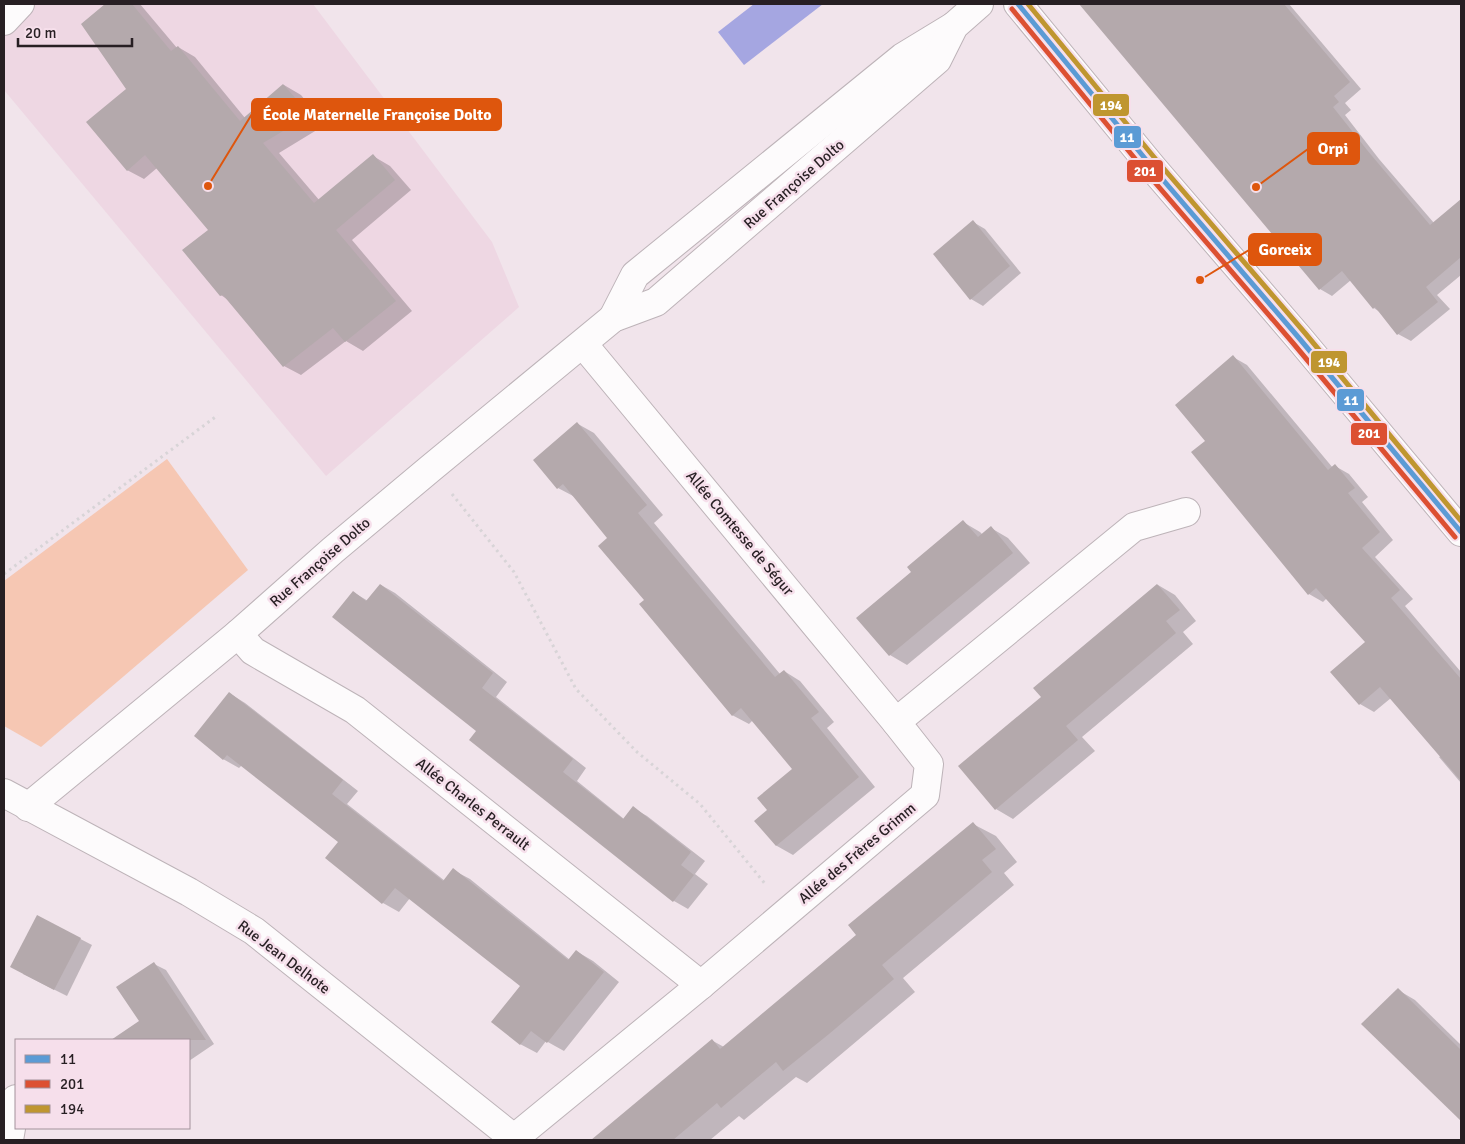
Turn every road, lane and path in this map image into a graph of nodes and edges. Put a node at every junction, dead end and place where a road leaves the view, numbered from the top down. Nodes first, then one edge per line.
1 (20, 4) edge
2 (979, 4) edge
3 (1018, 4) edge
4 (4, 21) edge
5 (584, 344) junction
6 (218, 415) dead end
7 (431, 468) junction
8 (1186, 512) dead end
9 (1461, 532) edge
10 (4, 574) edge
11 (238, 634) junction
12 (896, 722) junction
13 (4, 794) edge
14 (28, 806) junction
15 (788, 911) junction
16 (701, 985) junction
17 (4, 1081) edge
18 (15, 1093) edge
19 (15, 1105) edge
20 (9, 1140) edge
21 (514, 1140) edge

1 - 4 street
2 - 5 street, Rue Françoise Dolto
3 - 9 street
5 - 7 street, Rue Françoise Dolto
5 - 12 street, Allée Comtesse de Ségur
6 - 10 path
7 - 11 street, Rue Françoise Dolto
7 - 15 path
8 - 12 street
11 - 14 street, Rue Françoise Dolto
11 - 16 street, Allée Charles Perrault
12 - 15 street, Allée des Frères Grimm
13 - 14 street, Rue Jean Delhote
14 - 21 street, Rue Jean Delhote
15 - 16 street, Allée des Frères Grimm
16 - 21 street, Allée des Frères Grimm
17 - 18 street
19 - 20 street

